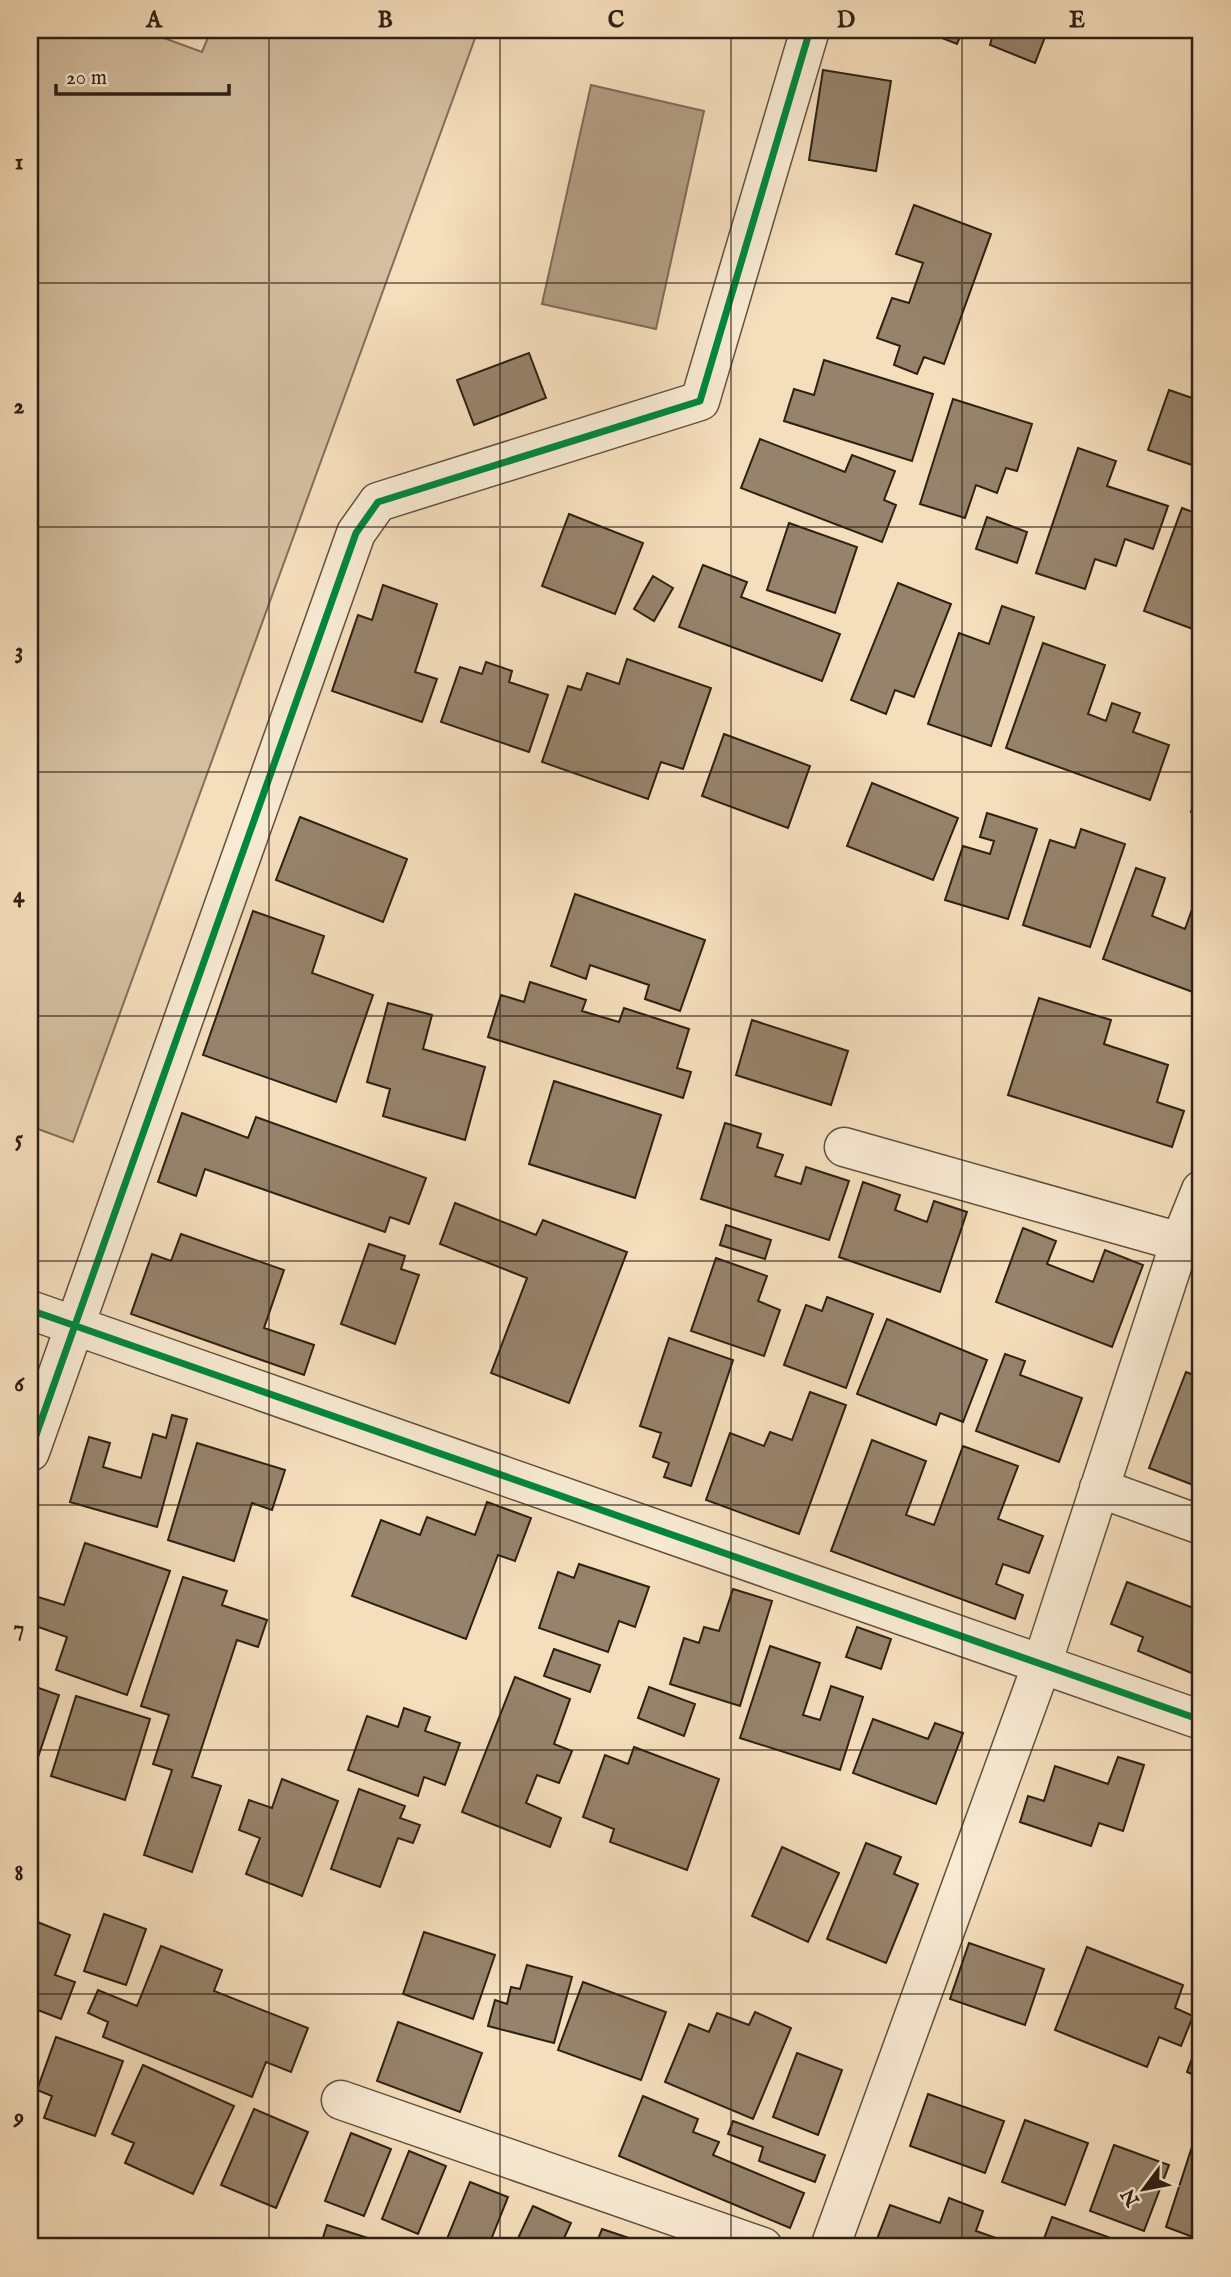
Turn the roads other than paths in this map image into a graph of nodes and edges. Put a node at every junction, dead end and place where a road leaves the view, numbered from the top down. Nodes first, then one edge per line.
1 (810, 30) edge
2 (844, 1147) dead end
3 (1201, 1190) edge
4 (1180, 1242) junction
5 (30, 1310) edge
6 (75, 1326) junction
7 (30, 1452) edge
8 (1099, 1488) junction
9 (1201, 1525) edge
10 (1042, 1664) junction
11 (1201, 1720) edge
12 (341, 2100) dead end
13 (763, 2247) edge
14 (830, 2247) edge

1 - 6 street
2 - 4 street
3 - 4 street
4 - 8 street
5 - 6 street
6 - 7 street
6 - 10 street
8 - 9 street
8 - 10 street
10 - 11 street
10 - 14 street
12 - 13 street

